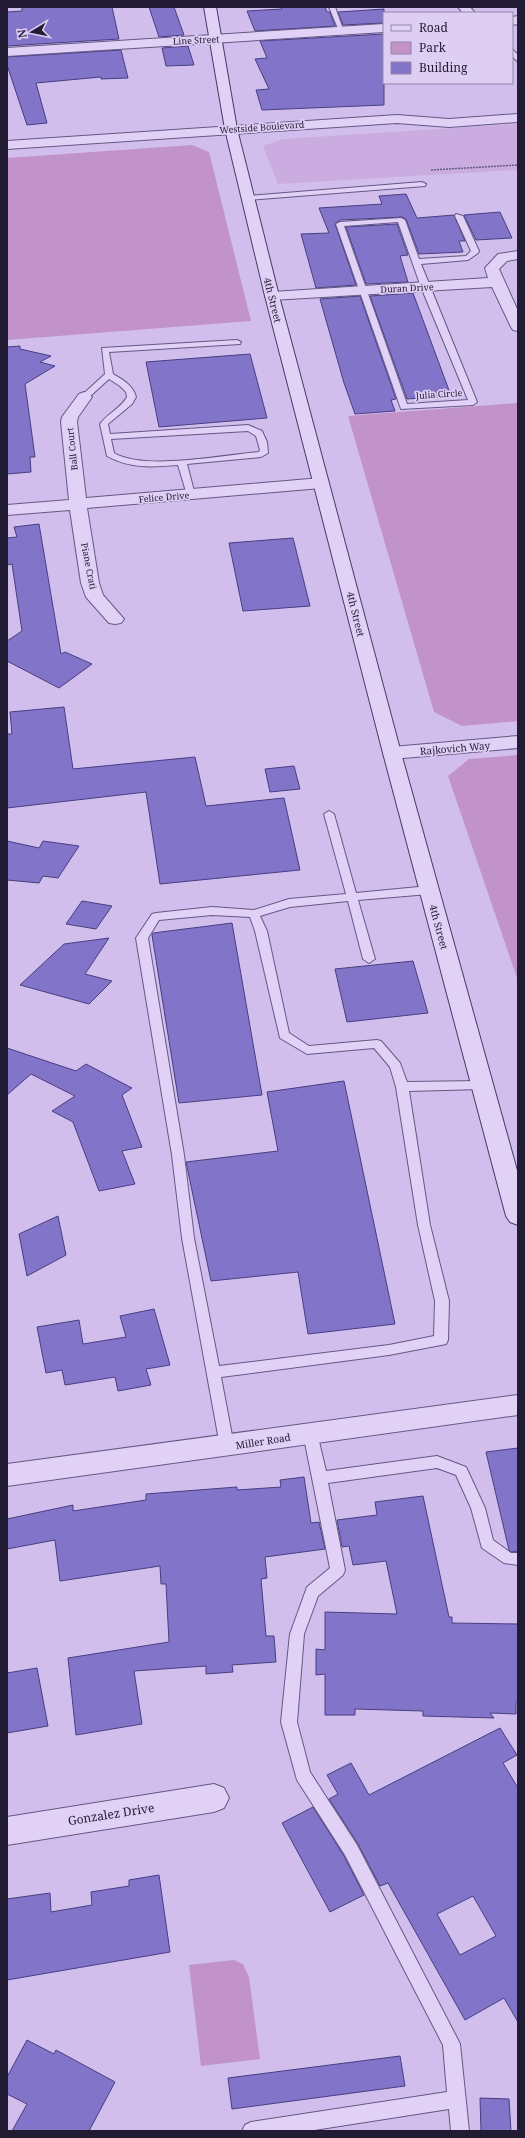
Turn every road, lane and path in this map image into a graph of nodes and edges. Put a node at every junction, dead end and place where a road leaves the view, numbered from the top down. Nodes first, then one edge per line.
1 (210, 7) edge
2 (332, 7) edge
3 (383, 28) edge
4 (342, 31) junction
5 (217, 39) junction
6 (7, 52) edge
7 (518, 118) edge
8 (231, 129) junction
9 (7, 144) edge
10 (422, 184) dead end
11 (249, 198) junction
12 (459, 216) dead end
13 (518, 255) edge
14 (416, 262) junction
15 (497, 282) junction
16 (425, 287) junction
17 (362, 290) junction
18 (272, 296) junction
19 (518, 327) edge
20 (237, 342) dead end
21 (109, 375) junction
22 (84, 397) joint
23 (106, 438) junction
24 (182, 462) junction
25 (321, 483) junction
26 (191, 495) junction
27 (78, 505) junction
28 (7, 510) edge
29 (115, 619) dead end
30 (518, 742) edge
31 (392, 752) junction
32 (329, 814) dead end
33 (429, 890) junction
34 (353, 896) junction
35 (254, 914) junction
36 (369, 959) dead end
37 (482, 1085) junction
38 (402, 1087) junction
39 (518, 1216) edge
40 (214, 1372) junction
41 (518, 1405) edge
42 (310, 1433) junction
43 (227, 1446) junction
44 (7, 1474) edge
45 (320, 1478) junction
46 (518, 1559) edge
47 (214, 1798) dead end
48 (7, 1831) edge
49 (458, 2099) junction
50 (251, 2131) edge
51 (460, 2131) edge

1 - 5 street, 4th Street
2 - 4 lane
3 - 4 street, Line Street
4 - 5 street, Line Street
5 - 6 street, Line Street
5 - 8 street, 4th Street
7 - 8 street, Westside Boulevard
8 - 9 street, Westside Boulevard
8 - 11 street, 4th Street
10 - 11 lane
11 - 18 street, 4th Street
12 - 14 lane
13 - 15 street
14 - 16 lane
14 - 17 lane
15 - 16 street, Duran Drive
15 - 19 street
16 - 17 street, Duran Drive
16 - 17 lane, Julia Circle
17 - 18 street, Duran Drive
18 - 25 street, 4th Street
20 - 21 lane
21 - 22 lane
21 - 23 lane
22 - 27 street, Ball Court
23 - 24 lane
23 - 24 lane
24 - 26 lane
25 - 26 street, Felice Drive
25 - 31 street, 4th Street
26 - 27 street, Felice Drive
27 - 28 street, Felice Drive
27 - 29 street, Piane Crati
30 - 31 street, Rajkovich Way
31 - 33 street, 4th Street
32 - 34 lane
33 - 34 lane
33 - 37 street, 4th Street
34 - 35 lane
34 - 36 lane
35 - 38 lane
35 - 40 lane
37 - 38 lane
37 - 39 street, 4th Street
38 - 40 lane
40 - 43 lane
41 - 42 street, Miller Road
42 - 43 street, Miller Road
42 - 45 lane
43 - 44 street, Miller Road
45 - 46 lane
45 - 49 lane
47 - 48 street, Gonzalez Drive
49 - 50 lane
49 - 51 lane

